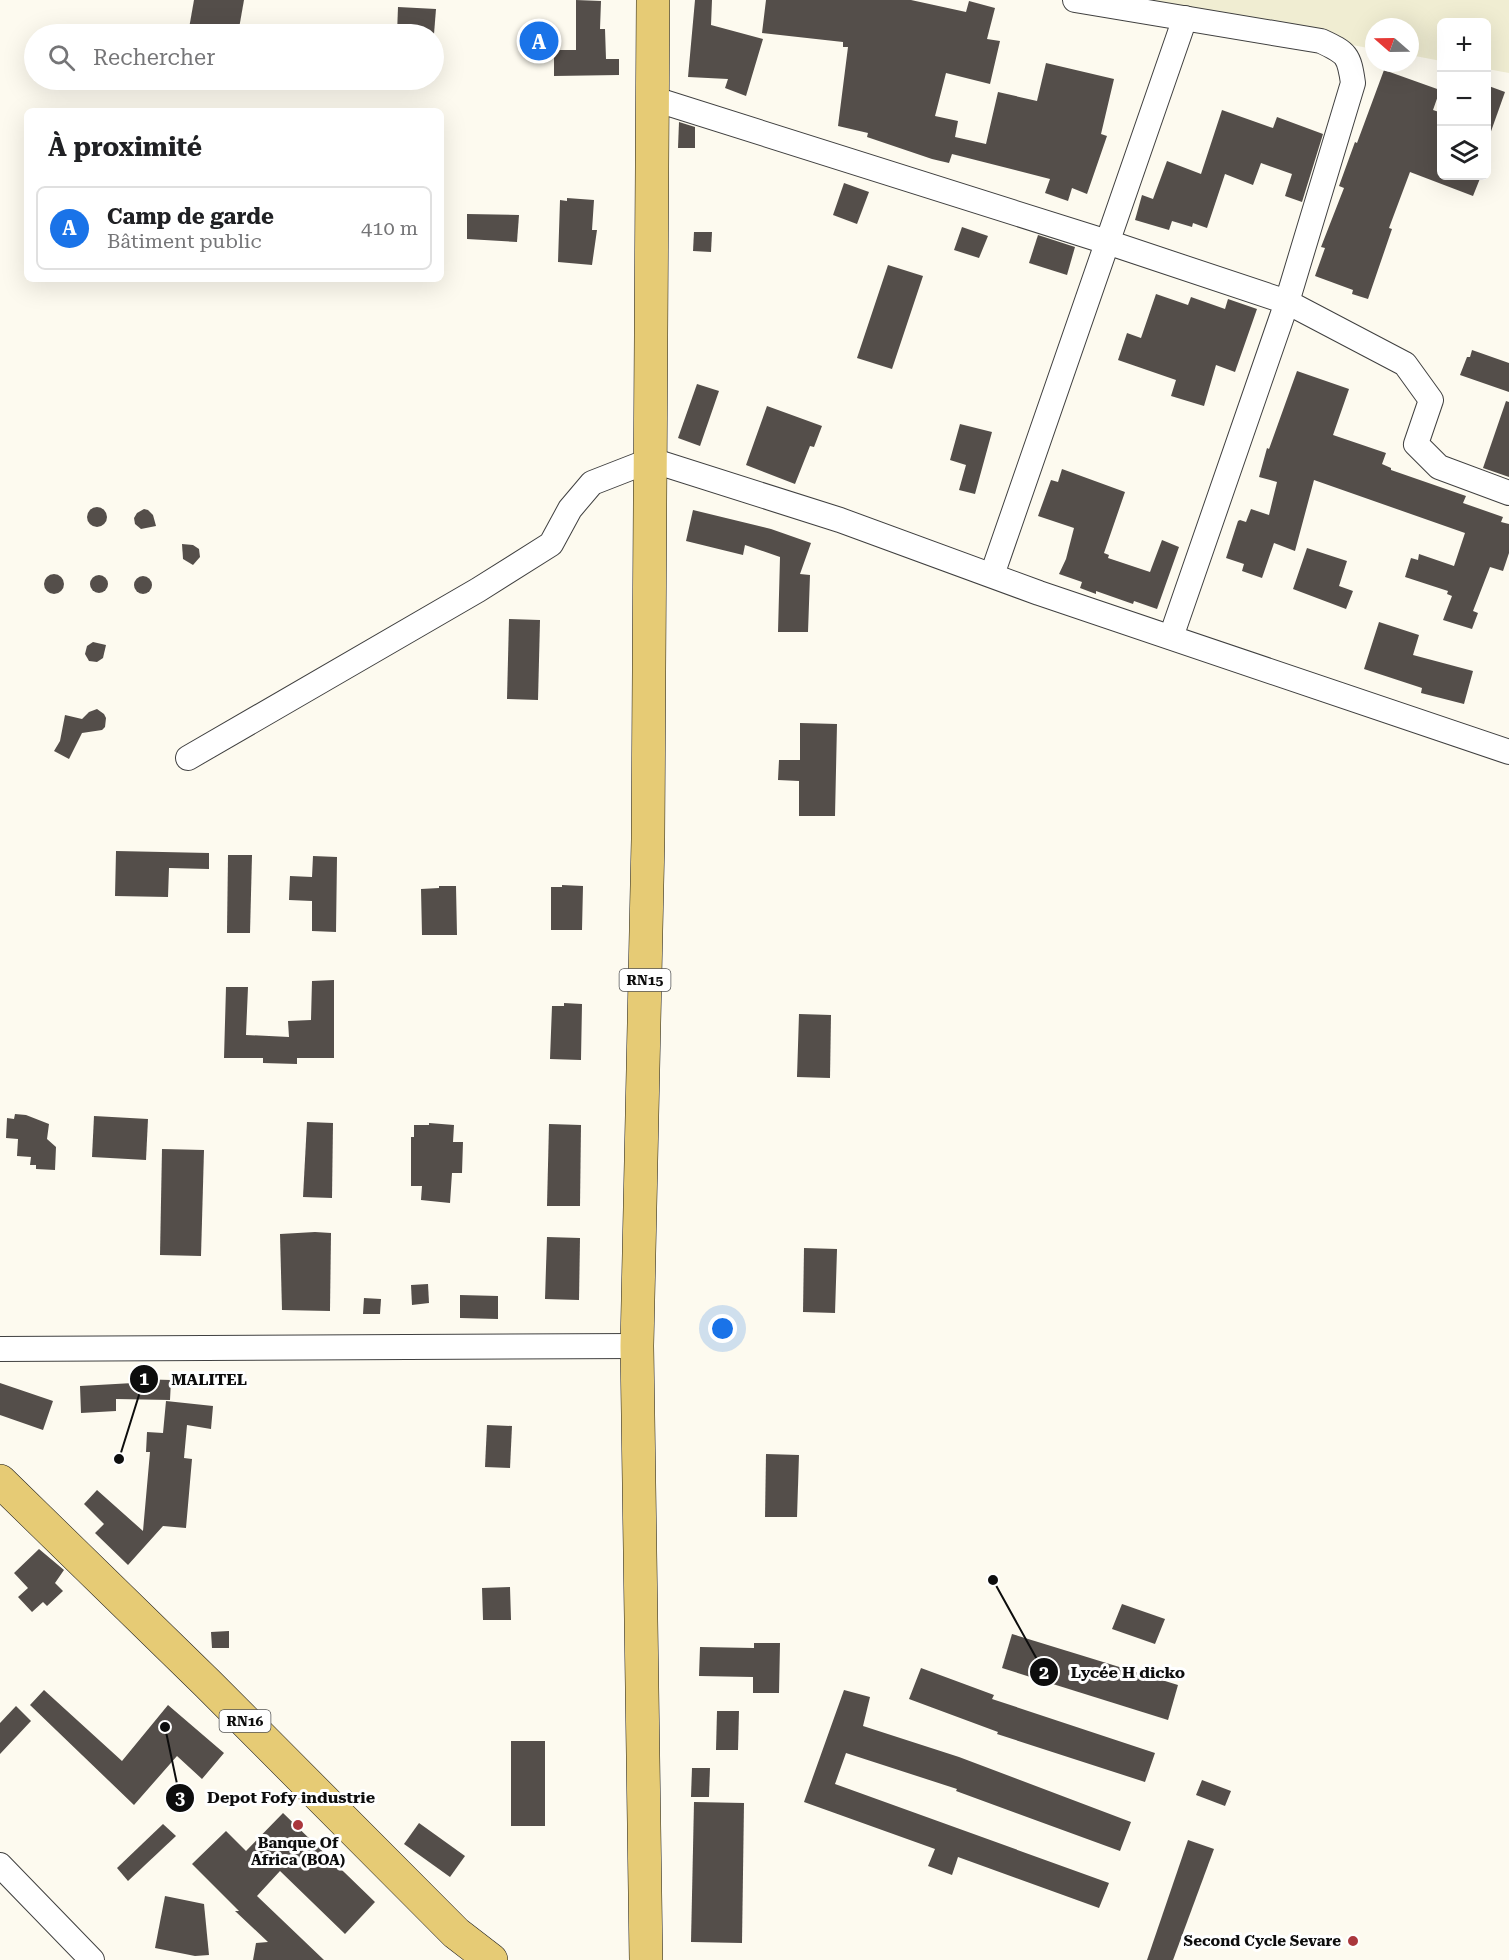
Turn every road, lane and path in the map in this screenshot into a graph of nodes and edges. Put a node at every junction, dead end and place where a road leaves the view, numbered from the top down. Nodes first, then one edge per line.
1 (654, 0) edge
2 (1075, 0) edge
3 (1185, 18) junction
4 (651, 98) junction
5 (1107, 242) junction
6 (1287, 302) junction
7 (651, 460) junction
8 (1509, 493) edge
9 (992, 575) junction
10 (1171, 638) junction
11 (1509, 753) edge
12 (188, 758) dead end
13 (637, 1346) junction
14 (0, 1349) edge
15 (0, 1481) edge
16 (0, 1865) edge
17 (92, 1960) edge
18 (491, 1960) edge
19 (646, 1960) edge

1 - 4 main road, RN15
2 - 3 street
3 - 5 street
3 - 6 street
4 - 5 street
4 - 7 main road, RN15
5 - 6 street
5 - 9 street
6 - 8 street
6 - 10 street
7 - 9 street
7 - 12 street
7 - 13 main road, RN15
9 - 10 street
10 - 11 street
13 - 14 street
13 - 19 main road, RN15
15 - 18 main road, RN16
16 - 17 street

